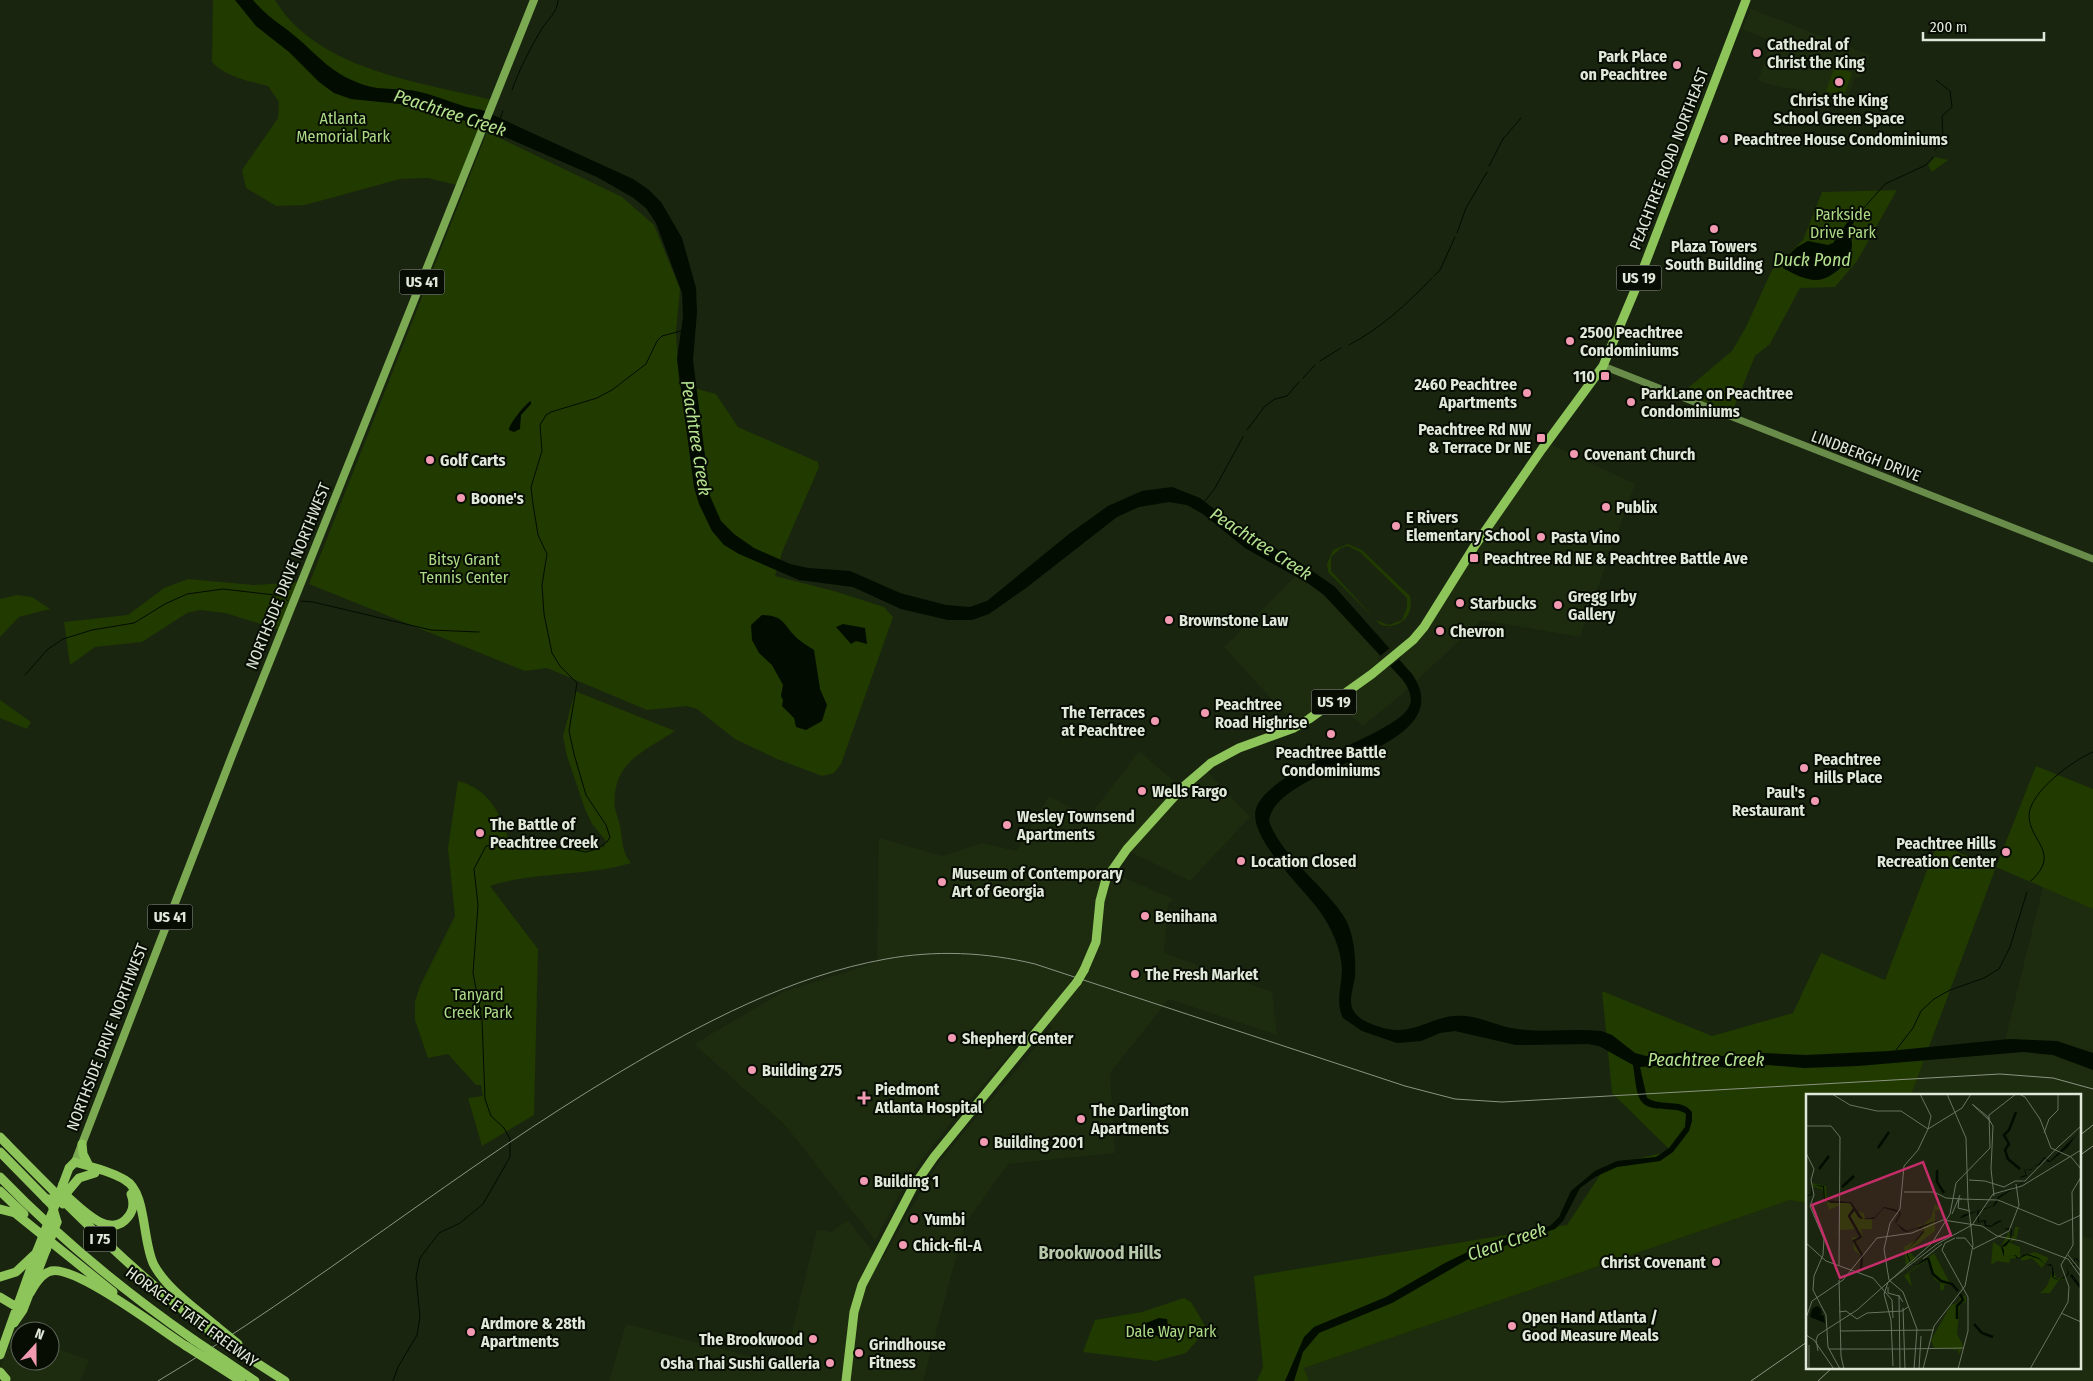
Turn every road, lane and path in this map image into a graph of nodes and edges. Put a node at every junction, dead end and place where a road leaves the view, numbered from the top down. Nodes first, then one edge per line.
1 (534, 0) edge
2 (1746, 0) edge
3 (1603, 366) junction
4 (2093, 559) edge
5 (0, 1137) edge
6 (82, 1144) junction
7 (0, 1152) edge
8 (0, 1160) edge
9 (75, 1163) junction
10 (92, 1170) junction
11 (0, 1177) edge
12 (68, 1184) junction
13 (0, 1191) edge
14 (64, 1204) junction
15 (50, 1207) junction
16 (0, 1208) edge
17 (57, 1222) junction
18 (52, 1243) junction
19 (42, 1251) junction
20 (0, 1277) edge
21 (30, 1292) junction
22 (0, 1297) edge
23 (19, 1308) junction
24 (147, 1321) junction
25 (213, 1328) junction
26 (0, 1355) edge
27 (220, 1363) junction
28 (241, 1381) edge
29 (256, 1381) edge
30 (285, 1381) edge
31 (846, 1381) edge

1 - 6 main road, NORTHSIDE DRIVE NORTHWEST / US 41
2 - 3 highway, PEACHTREE ROAD NORTHEAST / US 19
3 - 4 main road, LINDBERGH DRIVE
3 - 31 highway, PEACHTREE ROAD NORTHEAST / US 19, bridge
5 - 10 highway
5 - 25 highway, HORACE E TATE FREEWAY / I 75
6 - 9 main road, NORTHSIDE DRIVE NORTHWEST / US 41
6 - 10 highway
7 - 15 highway
8 - 15 highway
9 - 10 highway
9 - 12 highway, NORTHSIDE DRIVE NORTHWEST / US 41
10 - 12 highway
10 - 25 highway
11 - 27 highway, HORACE E TATE FREEWAY / I 75, bridge
12 - 14 highway, NORTHSIDE DRIVE NORTHWEST / US 41, bridge
12 - 15 highway, NORTHSIDE DRIVE NORTHWEST / US 41, bridge
13 - 18 highway
14 - 15 highway, bridge
14 - 17 highway, NORTHSIDE DRIVE NORTHWEST / US 41
15 - 17 highway, bridge
15 - 19 highway, NORTHSIDE DRIVE NORTHWEST / US 41, bridge
16 - 18 highway
17 - 19 highway, NORTHSIDE DRIVE NORTHWEST / US 41, bridge
18 - 24 highway
19 - 20 highway
19 - 21 highway, NORTHSIDE DRIVE NORTHWEST / US 41
19 - 23 highway, NORTHSIDE DRIVE NORTHWEST / US 41
21 - 23 highway, NORTHSIDE DRIVE NORTHWEST / US 41
21 - 24 highway
22 - 23 highway
23 - 26 highway, NORTHSIDE DRIVE NORTHWEST / US 41
24 - 27 highway, bridge
25 - 30 highway, HORACE E TATE FREEWAY / I 75, bridge
27 - 28 highway
27 - 29 highway, HORACE E TATE FREEWAY / I 75

